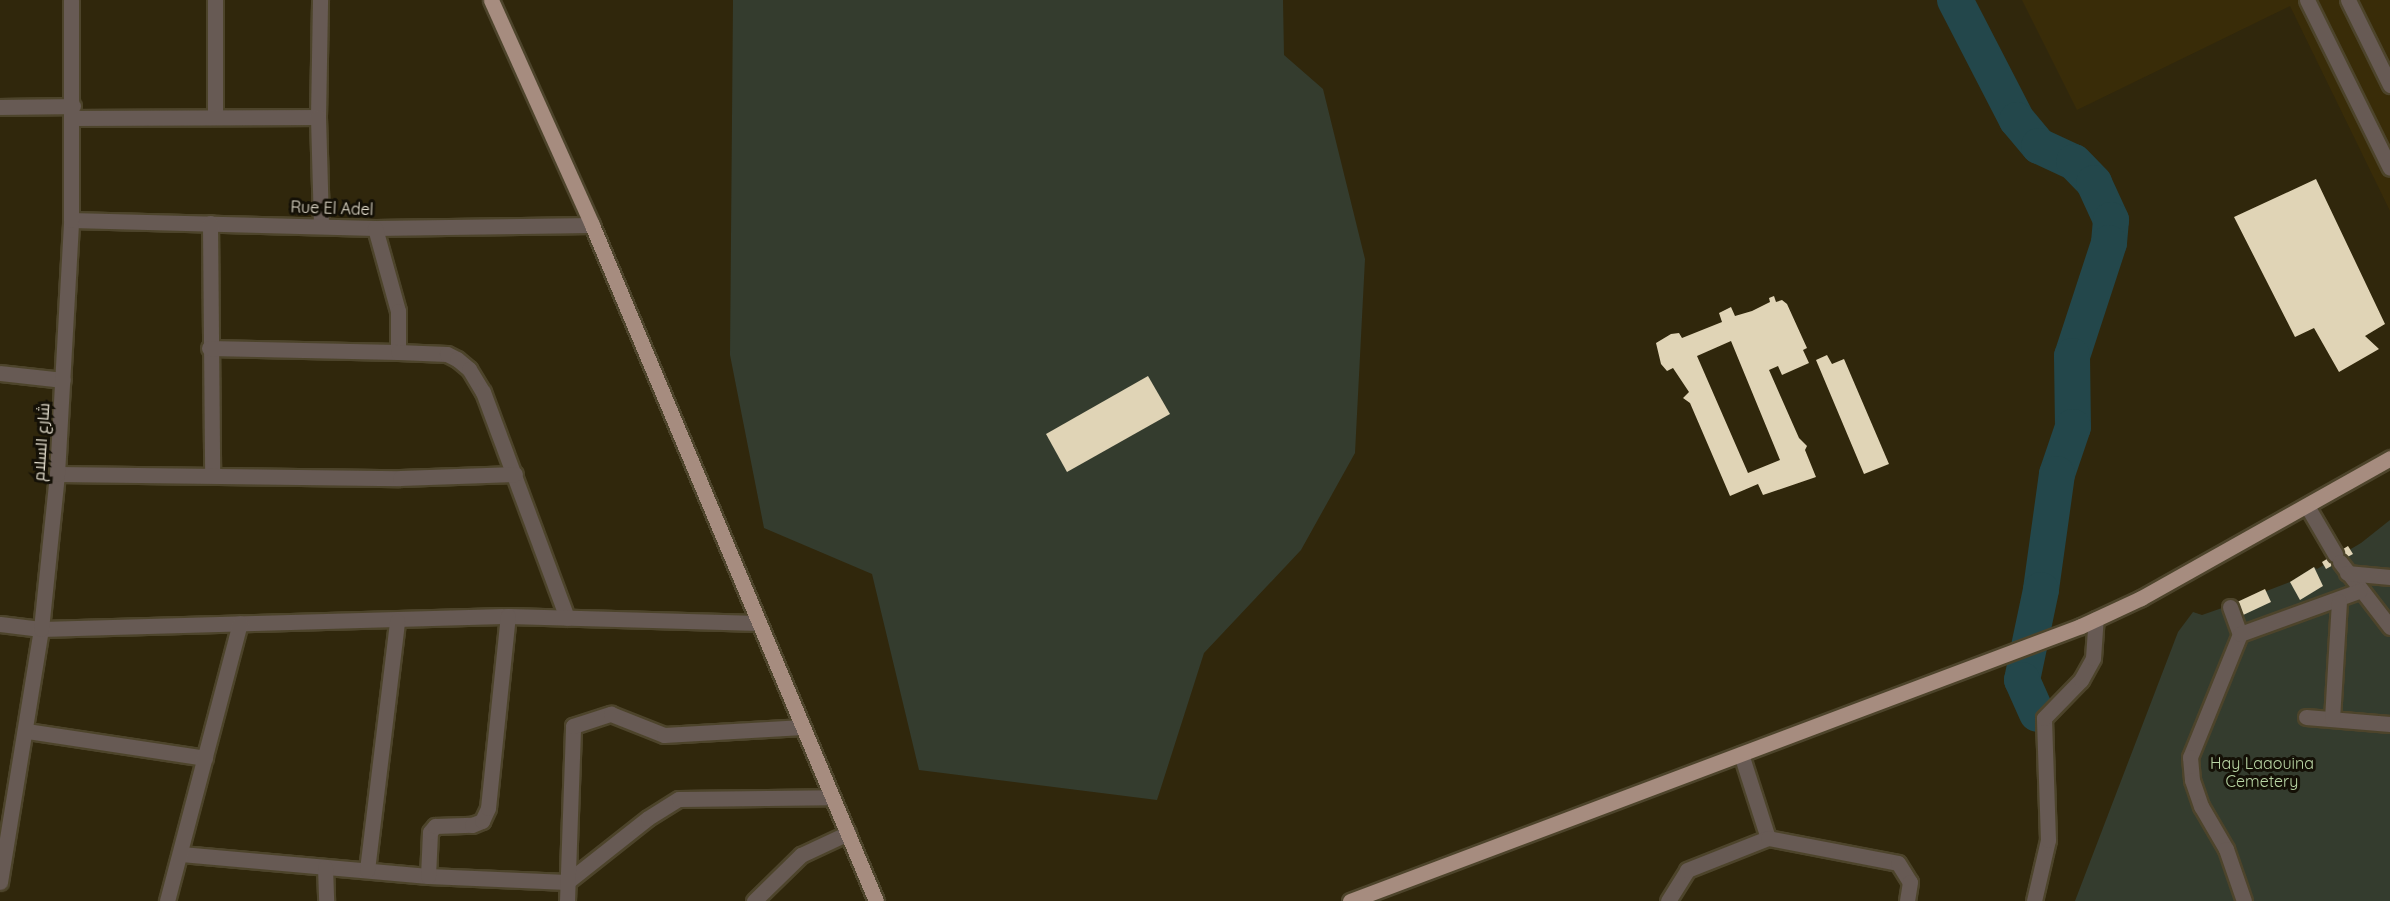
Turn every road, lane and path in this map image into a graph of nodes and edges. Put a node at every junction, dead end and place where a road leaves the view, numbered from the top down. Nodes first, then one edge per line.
1 (71, 0) edge
2 (215, 0) edge
3 (320, 0) edge
4 (492, 0) edge
5 (2307, 0) edge
6 (2348, 0) edge
7 (2390, 85) edge
8 (0, 107) edge
9 (74, 112) junction
10 (214, 116) junction
11 (318, 117) junction
12 (2389, 163) edge
13 (71, 220) junction
14 (210, 223) junction
15 (321, 224) junction
16 (592, 225) junction
17 (375, 228) junction
18 (209, 348) junction
19 (398, 352) junction
20 (0, 374) edge
21 (63, 380) junction
22 (2390, 458) edge
23 (212, 473) junction
24 (57, 474) junction
25 (515, 474) junction
26 (2307, 506) junction
27 (2340, 563) junction
28 (2390, 577) edge
29 (2359, 591) junction
30 (2339, 601) junction
31 (2230, 607) dead end
32 (508, 616) junction
33 (567, 618) junction
34 (397, 621) junction
35 (2088, 622) junction
36 (240, 623) junction
37 (759, 623) junction
38 (0, 624) edge
39 (2390, 627) edge
40 (41, 629) junction
41 (2240, 634) junction
42 (2306, 717) dead end
43 (2332, 719) junction
44 (2390, 724) edge
45 (803, 727) junction
46 (27, 731) junction
47 (1741, 754) junction
48 (205, 758) junction
49 (832, 797) junction
50 (848, 833) junction
51 (1768, 838) junction
52 (181, 854) junction
53 (325, 867) junction
54 (367, 870) junction
55 (428, 876) junction
56 (0, 882) edge
57 (567, 882) junction
58 (167, 901) edge
59 (326, 901) edge
60 (567, 901) edge
61 (754, 901) edge
62 (876, 901) edge
63 (1350, 901) edge
64 (1668, 901) edge
65 (1907, 901) edge
66 (2034, 901) edge
67 (2244, 901) edge

1 - 9 street, شارع السلام
2 - 10 street
3 - 11 street
4 - 16 main road
5 - 12 street
6 - 7 street
8 - 9 street
9 - 10 street
9 - 13 street, شارع السلام
10 - 11 street
11 - 15 street
13 - 14 street, Rue El Adel
13 - 21 street, شارع السلام
14 - 15 street, Rue El Adel
14 - 18 street
15 - 17 street, Rue El Adel
16 - 17 street, Rue El Adel
16 - 37 main road
17 - 19 street
18 - 19 street
18 - 23 street
19 - 25 street
20 - 21 street
21 - 24 street, شارع السلام
22 - 26 main road
23 - 24 street
23 - 25 street
24 - 40 street, شارع السلام
25 - 33 street
26 - 27 street
26 - 35 main road
27 - 28 street
27 - 29 street
29 - 30 street
29 - 39 street
30 - 41 street
30 - 43 street
31 - 41 street
32 - 33 street
32 - 34 street
32 - 55 street
33 - 37 street
34 - 36 street
34 - 54 street
35 - 47 main road
35 - 66 street
36 - 40 street
36 - 48 street
37 - 45 main road
38 - 40 street
40 - 46 street, شارع السلام
41 - 67 street
42 - 43 street
43 - 44 street
45 - 49 main road
45 - 57 street
46 - 48 street
46 - 56 street, شارع السلام
47 - 51 street
47 - 63 main road
48 - 52 street
49 - 50 main road
49 - 57 street
50 - 61 street
50 - 62 main road
51 - 64 street
51 - 65 street
52 - 53 street
52 - 58 street
53 - 54 street
53 - 59 street
54 - 55 street
55 - 57 street
57 - 60 street

